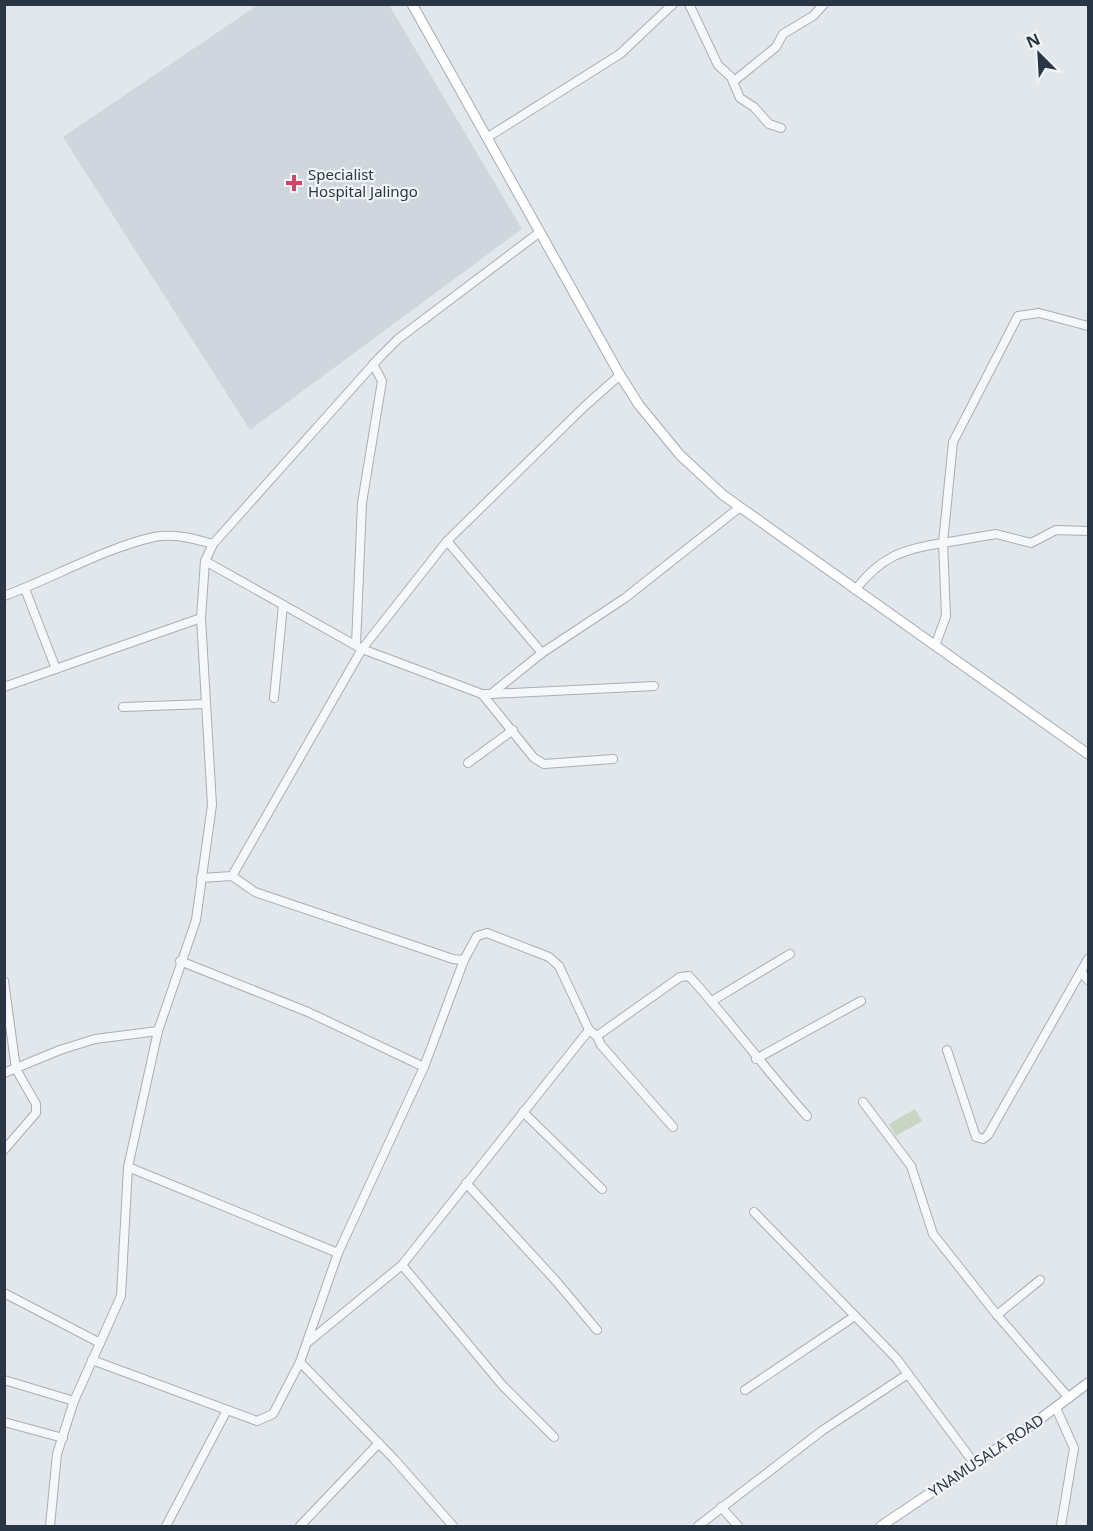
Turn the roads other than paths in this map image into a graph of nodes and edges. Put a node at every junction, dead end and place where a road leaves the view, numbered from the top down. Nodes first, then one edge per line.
1 (412, 4) edge
2 (673, 4) edge
3 (689, 4) edge
4 (824, 4) edge
5 (734, 82) junction
6 (781, 128) dead end
7 (488, 137) junction
8 (540, 232) junction
9 (1089, 326) edge
10 (373, 364) junction
11 (620, 375) junction
12 (740, 507) junction
13 (1089, 531) edge
14 (447, 541) junction
15 (943, 543) junction
16 (213, 544) junction
17 (205, 561) junction
18 (25, 589) junction
19 (855, 590) junction
20 (4, 596) edge
21 (283, 605) junction
22 (201, 618) junction
23 (935, 646) junction
24 (359, 647) junction
25 (542, 654) junction
26 (56, 669) junction
27 (654, 686) dead end
28 (4, 687) edge
29 (486, 694) junction
30 (274, 698) dead end
31 (206, 704) junction
32 (123, 707) dead end
33 (513, 730) junction
34 (1089, 754) edge
35 (613, 759) dead end
36 (468, 763) dead end
37 (232, 876) junction
38 (201, 878) junction
39 (790, 954) dead end
40 (1089, 959) edge
41 (464, 960) junction
42 (180, 961) junction
43 (1081, 972) junction
44 (1089, 980) edge
45 (4, 981) edge
46 (712, 1001) junction
47 (861, 1001) dead end
48 (589, 1030) junction
49 (158, 1031) junction
50 (597, 1036) junction
51 (947, 1050) dead end
52 (756, 1059) junction
53 (424, 1067) junction
54 (16, 1069) junction
55 (4, 1073) edge
56 (863, 1102) dead end
57 (523, 1112) junction
58 (807, 1116) dead end
59 (673, 1127) dead end
60 (4, 1150) edge
61 (129, 1167) junction
62 (466, 1183) junction
63 (602, 1189) dead end
64 (754, 1212) dead end
65 (338, 1253) junction
66 (402, 1265) junction
67 (1040, 1280) dead end
68 (4, 1293) edge
69 (998, 1315) junction
70 (855, 1316) junction
71 (597, 1330) dead end
72 (100, 1343) junction
73 (307, 1343) junction
74 (92, 1360) junction
75 (300, 1362) junction
76 (908, 1374) junction
77 (4, 1380) edge
78 (1089, 1383) edge
79 (745, 1390) dead end
80 (1069, 1398) junction
81 (74, 1401) junction
82 (1056, 1408) junction
83 (227, 1410) junction
84 (4, 1422) edge
85 (554, 1437) dead end
86 (63, 1438) junction
87 (379, 1443) junction
88 (974, 1463) junction
89 (721, 1507) junction
90 (50, 1527) edge
91 (166, 1527) edge
92 (300, 1527) edge
93 (453, 1527) edge
94 (698, 1527) edge
95 (738, 1527) edge
96 (881, 1527) edge
97 (1061, 1527) edge

1 - 7 main road
2 - 7 street
3 - 5 street
4 - 5 street
5 - 6 street
7 - 8 main road
8 - 10 street
8 - 11 main road
9 - 15 street
10 - 16 street
10 - 24 street
11 - 12 main road
11 - 14 street
12 - 19 main road
12 - 25 street
13 - 15 street
14 - 24 street
14 - 25 street
15 - 19 street
15 - 23 street
16 - 17 street
16 - 18 street
17 - 21 street
17 - 22 street
18 - 20 street
18 - 26 street
19 - 23 main road
21 - 24 street
21 - 30 street
22 - 26 street
22 - 31 street
23 - 34 main road
24 - 29 street
24 - 37 street
25 - 29 street
26 - 28 street
27 - 29 street
29 - 33 street
31 - 32 street
31 - 38 street
33 - 35 street
33 - 36 street
37 - 38 street
37 - 41 street
38 - 42 street
39 - 46 street
40 - 43 street
41 - 48 street
41 - 53 street
42 - 49 street
42 - 53 street
43 - 44 street
43 - 51 street
45 - 54 street
46 - 50 street
46 - 52 street
47 - 52 street
48 - 50 street
48 - 57 street
49 - 54 street
49 - 61 street
50 - 59 street
52 - 58 street
53 - 65 street
54 - 55 street
54 - 60 street
56 - 69 street
57 - 62 street
57 - 63 street
61 - 65 street
61 - 72 street
62 - 66 street
62 - 71 street
64 - 70 street
65 - 73 street
66 - 73 street
66 - 85 street
67 - 69 street
68 - 72 street
69 - 80 street
70 - 76 street
70 - 79 street
72 - 74 street
73 - 75 street
74 - 81 street
74 - 83 street
75 - 83 street
75 - 87 street
76 - 88 street
76 - 89 street
77 - 81 street
78 - 80 main road, YNAMUSALA ROAD
80 - 82 main road, YNAMUSALA ROAD
81 - 86 street
82 - 88 main road, YNAMUSALA ROAD
82 - 97 street
83 - 91 street
84 - 86 street
86 - 90 street
87 - 92 street
87 - 93 street
88 - 96 main road, YNAMUSALA ROAD
89 - 94 street
89 - 95 street

